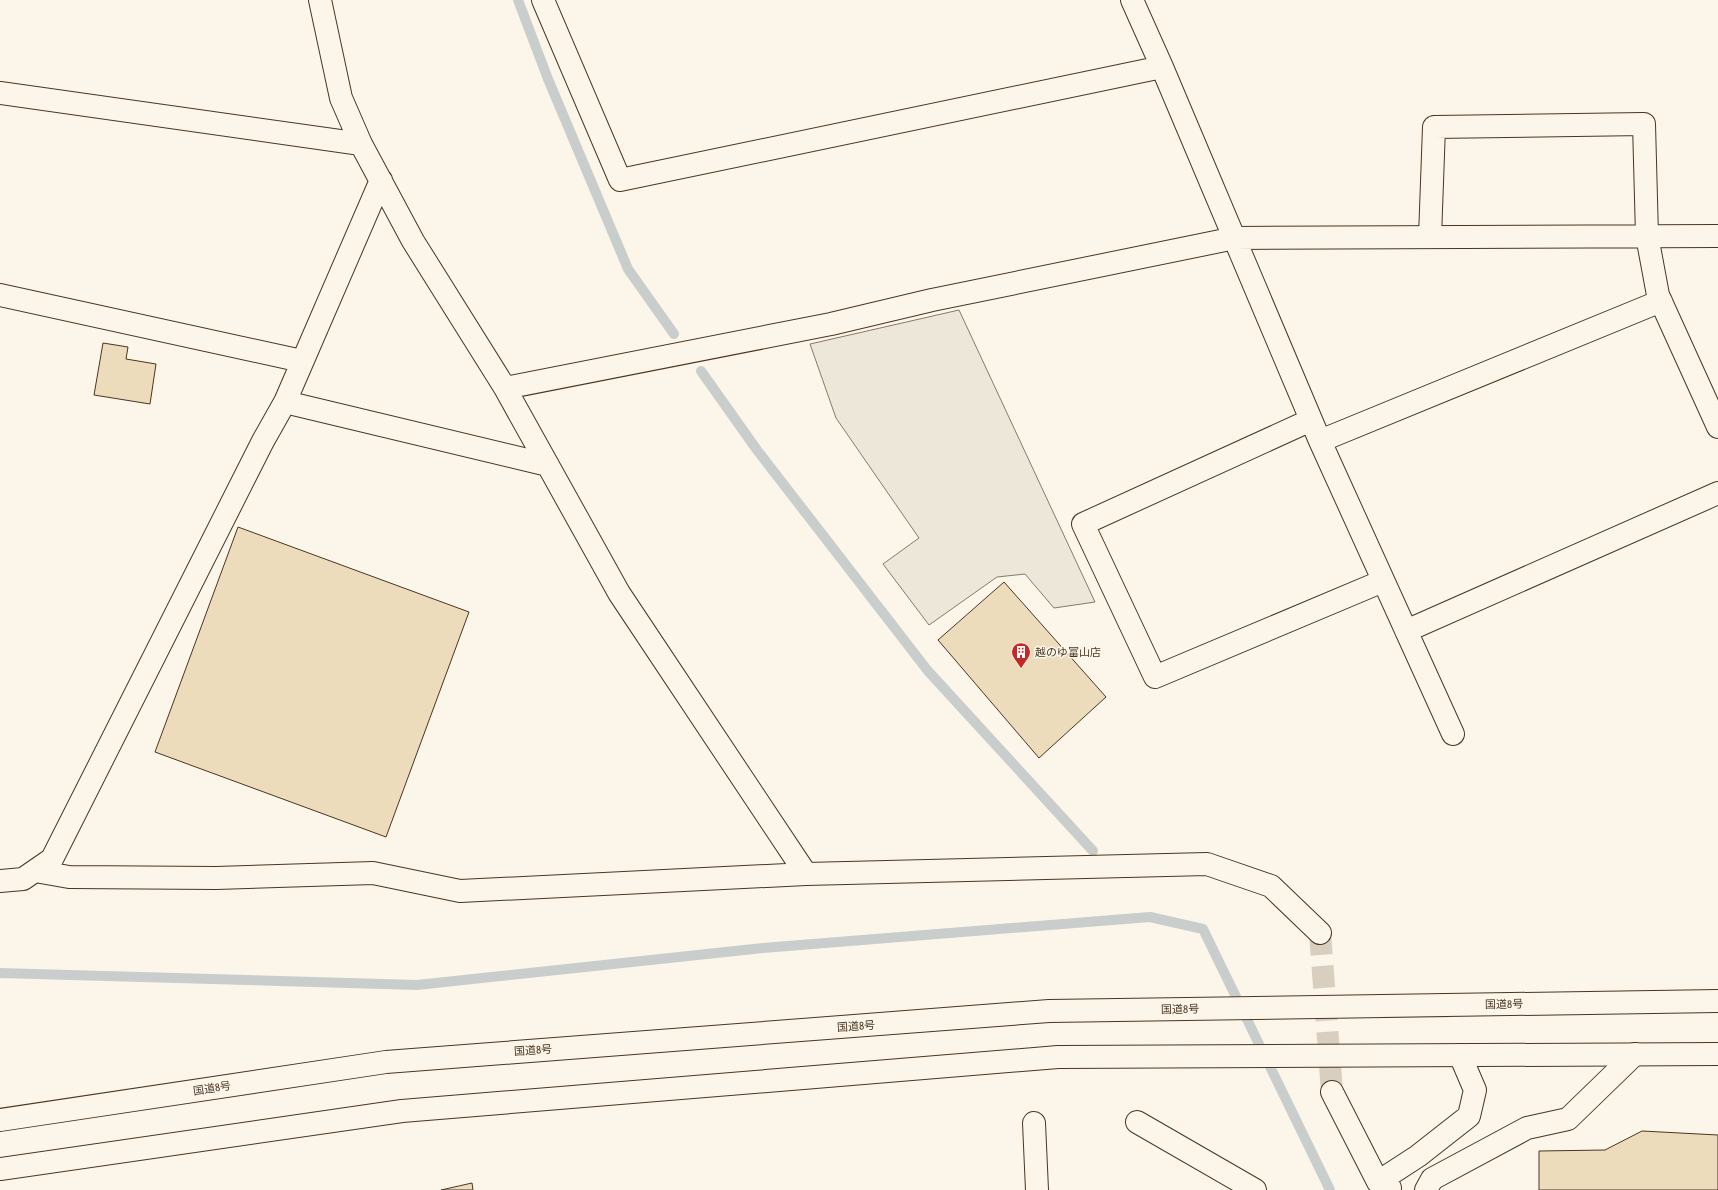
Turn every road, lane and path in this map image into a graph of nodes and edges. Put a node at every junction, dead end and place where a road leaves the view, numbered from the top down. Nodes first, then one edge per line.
1 (320, 0) edge
2 (543, 0) edge
3 (1132, 0) edge
4 (1162, 67) junction
5 (0, 93) edge
6 (361, 144) junction
7 (381, 180) junction
8 (1646, 236) junction
9 (1718, 236) edge
10 (1430, 237) junction
11 (1235, 238) junction
12 (0, 295) edge
13 (1661, 301) junction
14 (302, 361) junction
15 (505, 388) junction
16 (285, 402) junction
17 (1310, 420) junction
18 (1718, 427) edge
19 (1320, 441) junction
20 (548, 465) junction
21 (1718, 493) edge
22 (1383, 581) junction
23 (1406, 631) junction
24 (1453, 734) dead end
25 (35, 871) junction
26 (806, 874) junction
27 (0, 882) edge
28 (1320, 933) tunnel mouth
29 (1718, 1001) edge
30 (1635, 1054) junction
31 (1718, 1054) edge
32 (1460, 1055) junction
33 (1332, 1092) tunnel mouth
34 (0, 1120) edge
35 (1137, 1122) dead end
36 (1034, 1123) dead end
37 (0, 1168) edge
38 (1385, 1186) edge
39 (1036, 1190) edge
40 (1255, 1190) edge
41 (1426, 1190) edge

1 - 6 main road
2 - 4 main road
3 - 4 main road
4 - 11 main road
5 - 6 main road
6 - 7 main road
7 - 14 main road
7 - 15 main road
8 - 9 main road
8 - 10 main road
8 - 10 main road
8 - 13 main road
10 - 11 main road
11 - 15 main road
11 - 17 main road
12 - 14 main road
13 - 18 main road
13 - 19 main road
14 - 16 main road
15 - 20 main road
16 - 20 main road
16 - 25 main road
17 - 19 main road
17 - 22 main road
19 - 22 main road
20 - 26 main road
21 - 23 main road
22 - 23 main road
23 - 24 main road
25 - 26 main road
25 - 27 main road
26 - 28 main road
29 - 34 main road, 国道8号
30 - 31 main road
30 - 32 main road
30 - 41 main road
32 - 37 main road
32 - 38 main road
33 - 38 main road
35 - 40 main road
36 - 39 main road

